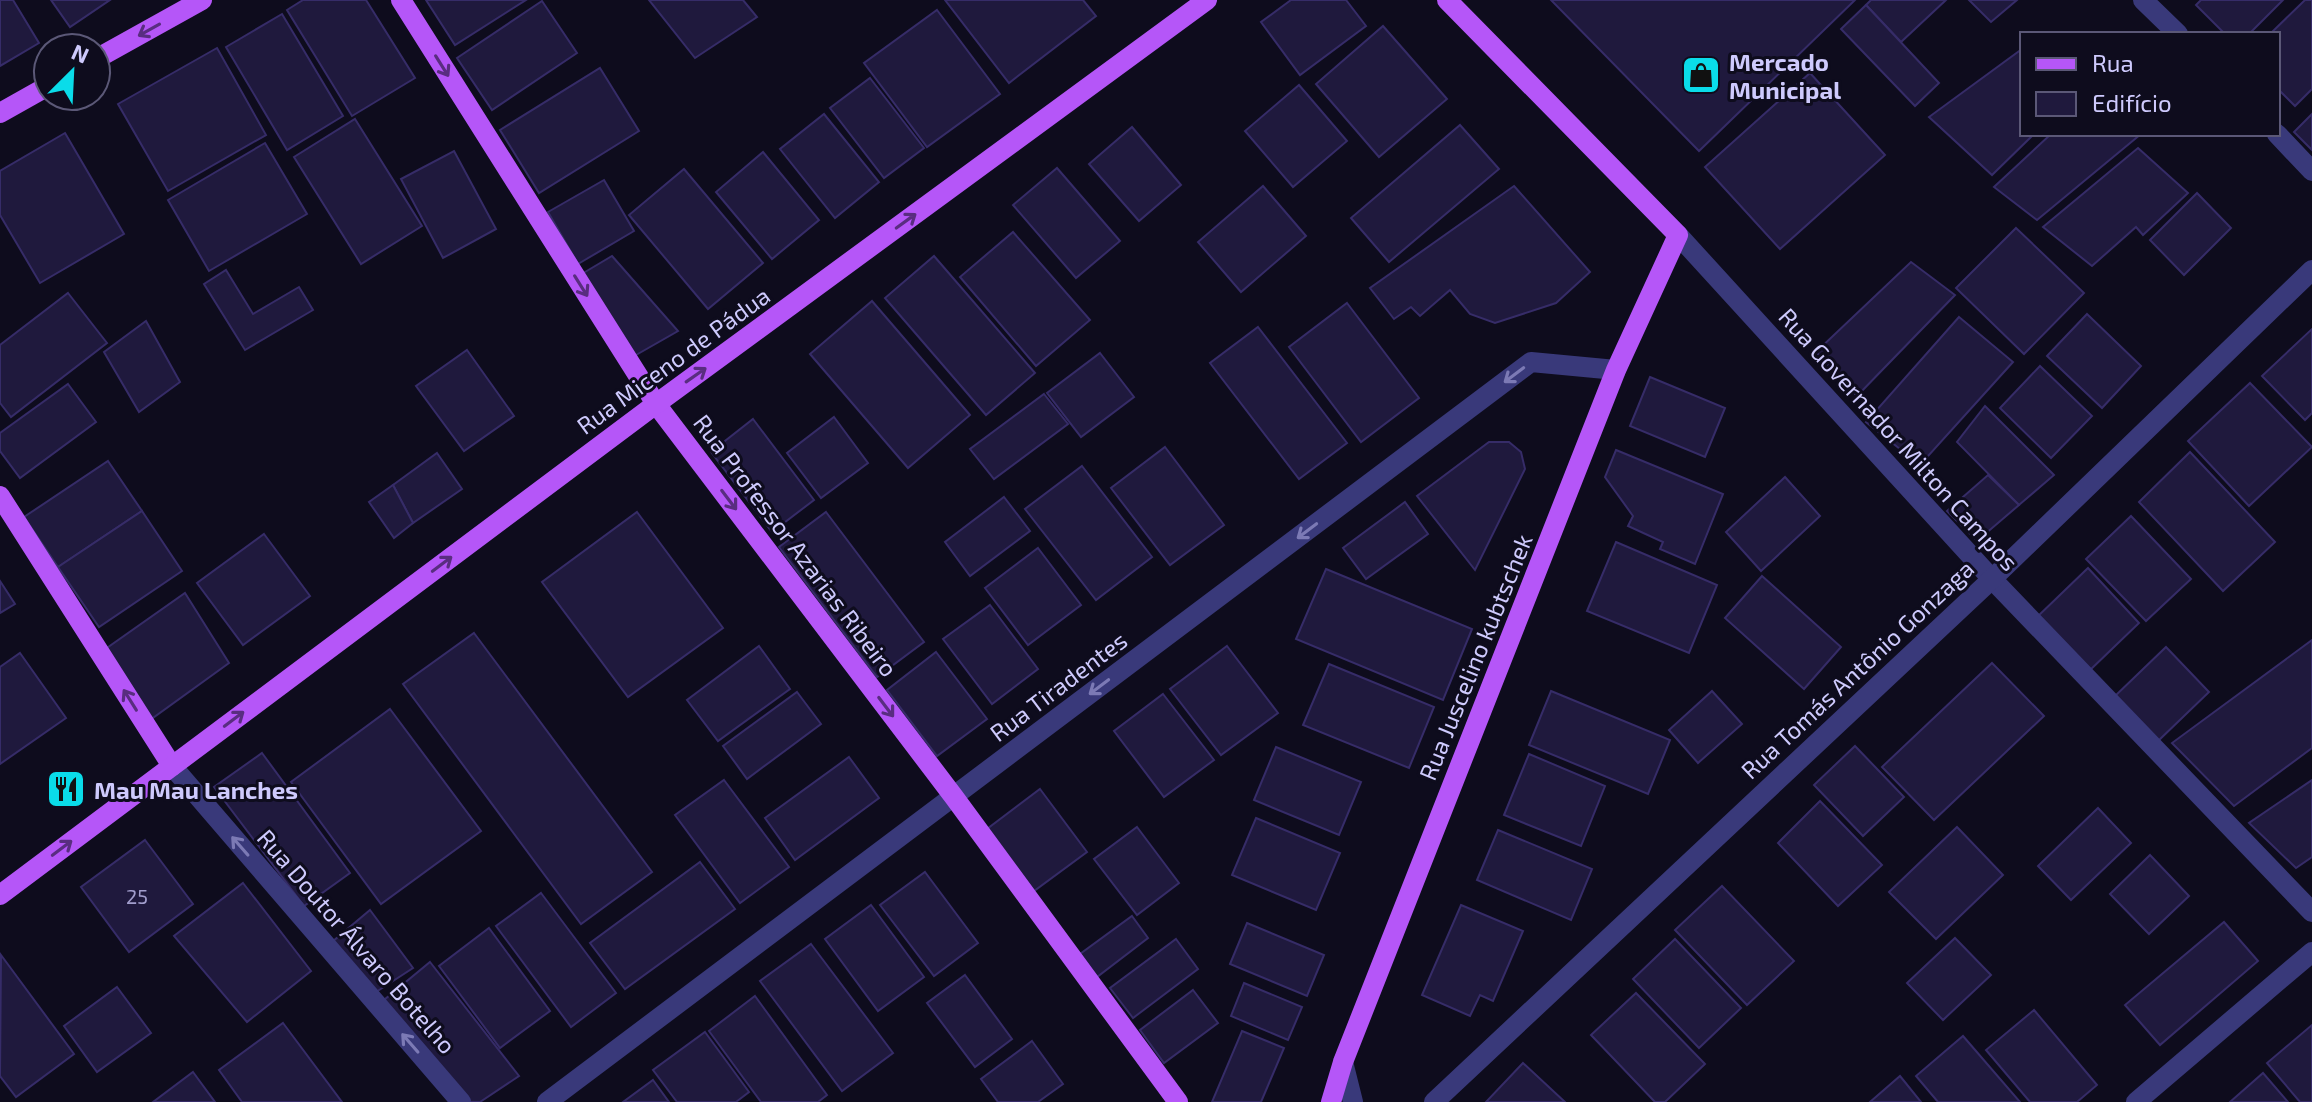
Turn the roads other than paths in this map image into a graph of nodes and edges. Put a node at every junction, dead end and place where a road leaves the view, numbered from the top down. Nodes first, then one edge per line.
1 (202, 0) edge
2 (401, 0) edge
3 (1207, 0) edge
4 (1447, 0) edge
5 (2143, 0) edge
6 (2176, 32) edge
7 (112, 50) edge
8 (32, 95) edge
9 (0, 113) edge
10 (2279, 136) edge
11 (2312, 171) edge
12 (1678, 235) junction
13 (2312, 270) edge
14 (1616, 370) junction
15 (656, 404) junction
16 (0, 496) edge
17 (1992, 579) junction
18 (172, 766) junction
19 (954, 797) junction
20 (0, 895) edge
21 (2312, 912) edge
22 (2312, 952) edge
23 (1343, 1062) junction
24 (461, 1102) edge
25 (547, 1102) edge
26 (1178, 1102) edge
27 (1331, 1102) edge
28 (1353, 1102) edge
29 (1434, 1102) edge
30 (2136, 1102) edge

1 -> 7 main road
2 -> 15 main road, Rua Professor Azarias Ribeiro
15 -> 3 main road, Rua Miceno de Pádua
4 - 12 main road, Rua Governador Milton Campos
5 - 6 street
8 - 9 main road
10 - 11 street
12 - 14 main road, Rua Juscelino kubtschek
12 - 17 street, Rua Governador Milton Campos
13 - 17 street, Rua Tomás Antônio Gonzaga
14 -> 19 street, Rua Tiradentes
14 - 23 main road, Rua Juscelino kubtschek
18 -> 15 main road, Rua Miceno de Pádua
15 -> 19 main road, Rua Professor Azarias Ribeiro
18 -> 16 main road, Rua Doutor Álvaro Botelho
17 - 21 street, Rua Governador Milton Campos
17 - 29 street, Rua Tomás Antônio Gonzaga
20 -> 18 main road, Rua Miceno de Pádua
24 -> 18 street, Rua Doutor Álvaro Botelho
19 - 25 street, Rua Tiradentes
19 - 26 main road, Rua Professor Azarias Ribeiro
22 - 30 street
23 - 27 main road, Rua Juscelino kubtschek
23 - 28 street

